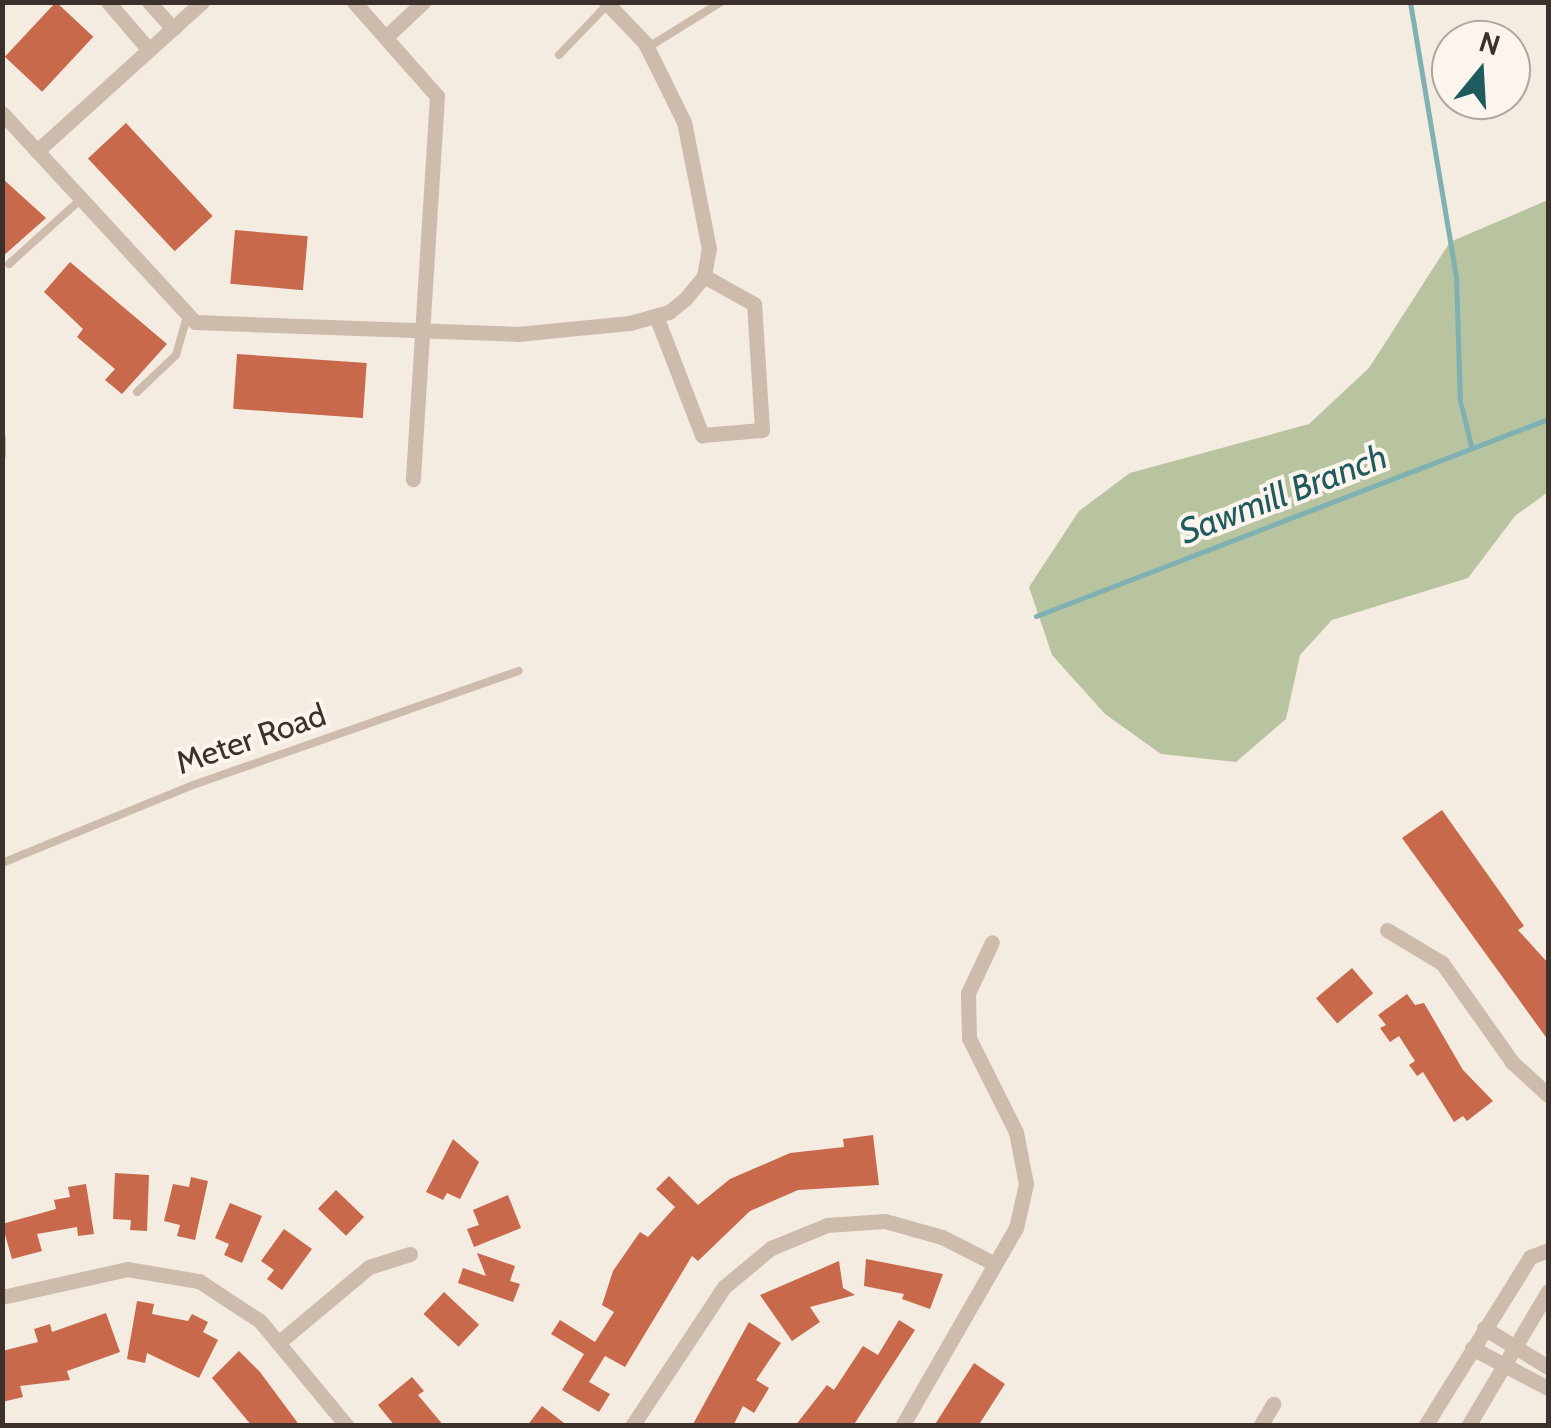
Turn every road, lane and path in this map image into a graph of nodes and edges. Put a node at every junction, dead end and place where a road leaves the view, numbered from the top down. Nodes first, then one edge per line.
1 (108, 2) edge
2 (150, 2) edge
3 (202, 2) edge
4 (354, 2) edge
5 (423, 2) edge
6 (720, 2) edge
7 (607, 3) edge
8 (173, 29) junction
9 (386, 37) junction
10 (647, 48) junction
11 (149, 50) junction
12 (560, 55) dead end
13 (2, 113) edge
14 (37, 151) junction
15 (80, 200) junction
16 (9, 264) dead end
17 (704, 276) junction
18 (656, 316) junction
19 (186, 319) junction
20 (422, 331) junction
21 (137, 392) dead end
22 (2, 438) edge
23 (2, 455) edge
24 (412, 479) dead end
25 (519, 671) dead end
26 (2, 863) edge
27 (1387, 930) dead end
28 (992, 942) dead end
29 (1548, 1096) edge
30 (1548, 1250) edge
31 (410, 1254) dead end
32 (995, 1264) junction
33 (1548, 1291) edge
34 (2, 1297) edge
35 (1484, 1328) junction
36 (278, 1342) junction
37 (1472, 1348) junction
38 (1515, 1348) junction
39 (1504, 1366) junction
40 (1548, 1367) edge
41 (1548, 1388) edge
42 (1273, 1404) dead end
43 (347, 1426) edge
44 (632, 1426) edge
45 (902, 1426) edge
46 (1260, 1426) edge
47 (1426, 1426) edge
48 (1468, 1426) edge

1 - 11 street
2 - 8 street
3 - 8 street
4 - 9 street
5 - 9 street
6 - 10 lane
7 - 10 street
7 - 12 lane
8 - 11 street
9 - 20 street
10 - 17 street
11 - 14 street
13 - 14 street
14 - 15 street
15 - 16 lane
15 - 19 street
17 - 18 street
17 - 18 street
18 - 20 street
19 - 20 street
19 - 21 lane
20 - 24 street
22 - 23 lane
25 - 26 lane, Meter Road
27 - 29 street
28 - 32 street
30 - 35 street
31 - 36 street
32 - 44 street
32 - 45 street
33 - 38 street
34 - 36 street
35 - 37 street
35 - 38 street
36 - 43 street
37 - 39 street
37 - 47 street
38 - 39 street
38 - 40 street
39 - 41 street
39 - 48 street
42 - 46 street

